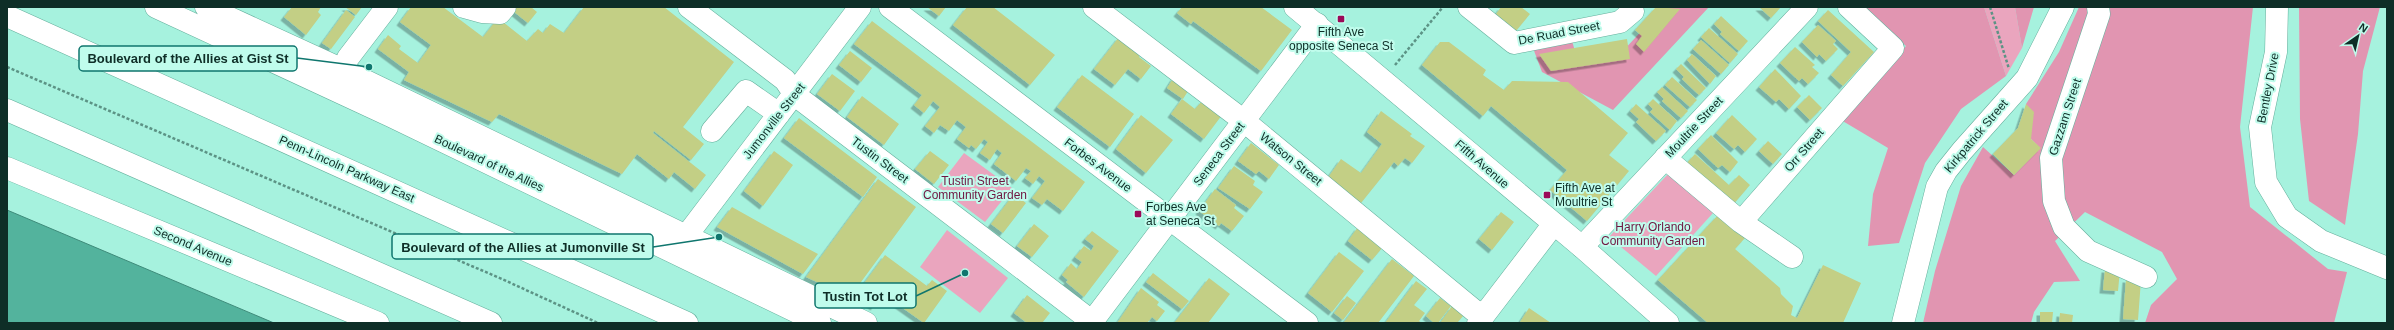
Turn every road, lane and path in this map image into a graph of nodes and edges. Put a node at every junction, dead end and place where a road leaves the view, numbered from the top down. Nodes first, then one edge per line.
1 (156, 7) edge
2 (206, 7) edge
3 (387, 7) edge
4 (464, 7) edge
5 (505, 7) edge
6 (689, 7) edge
7 (860, 7) edge
8 (890, 7) edge
9 (1094, 7) edge
10 (1295, 7) edge
11 (1443, 7) edge
12 (1469, 7) edge
13 (1807, 7) edge
14 (1849, 7) edge
15 (1990, 7) edge
16 (2063, 7) edge
17 (2098, 7) edge
18 (2277, 7) edge
19 (1633, 11) dead end
20 (7, 16) edge
21 (1317, 24) junction
22 (1395, 65) dead end
23 (7, 67) edge
24 (343, 70) junction
25 (2016, 90) junction
26 (795, 95) junction
27 (7, 110) edge
28 (779, 114) junction
29 (1244, 121) junction
30 (712, 131) dead end
31 (1665, 158) junction
32 (7, 168) edge
33 (1169, 220) junction
34 (1741, 222) junction
35 (1553, 225) junction
36 (686, 235) junction
37 (1582, 247) junction
38 (1792, 257) dead end
39 (2387, 268) edge
40 (2146, 277) dead end
41 (1486, 319) edge
42 (378, 323) edge
43 (491, 323) edge
44 (598, 323) edge
45 (687, 323) edge
46 (820, 323) edge
47 (866, 323) edge
48 (1092, 323) edge
49 (1307, 323) edge
50 (1668, 323) edge
51 (1903, 323) edge

1 - 46 main road, Boulevard of the Allies
2 - 24 main road, Boulevard of the Allies
3 - 24 main road
4 - 5 main road
6 - 26 main road, Tustin Street
7 - 26 main road, Jumonville Street
8 - 33 main road, Forbes Avenue
9 - 29 main road, Watson Street
10 - 21 main road, Fifth Avenue
11 - 22 path
12 - 19 main road, De Ruad Street
13 - 31 main road, Moultrie Street
14 - 34 main road, Orr Street
15 - 25 path
16 - 25 main road, Kirkpatrick Street
17 - 40 main road, Gazzam Street
18 - 39 main road, Bentley Drive
20 - 45 main road, Penn-Lincoln Parkway East
21 - 29 main road, Seneca Street
21 - 35 main road, Fifth Avenue
23 - 44 path
24 - 36 main road, Boulevard of the Allies
25 - 51 main road, Kirkpatrick Street
26 - 28 main road, Jumonville Street
26 - 48 main road, Tustin Street
27 - 43 main road
28 - 30 main road
28 - 36 main road, Jumonville Street
29 - 33 main road, Seneca Street
29 - 41 main road, Watson Street
31 - 34 main road
31 - 37 main road, Moultrie Street
32 - 42 main road, Second Avenue
33 - 48 main road, Seneca Street
33 - 49 main road, Forbes Avenue
34 - 38 main road
35 - 37 main road, Fifth Avenue
35 - 41 main road
36 - 47 main road, Boulevard of the Allies
37 - 50 main road, Fifth Avenue

